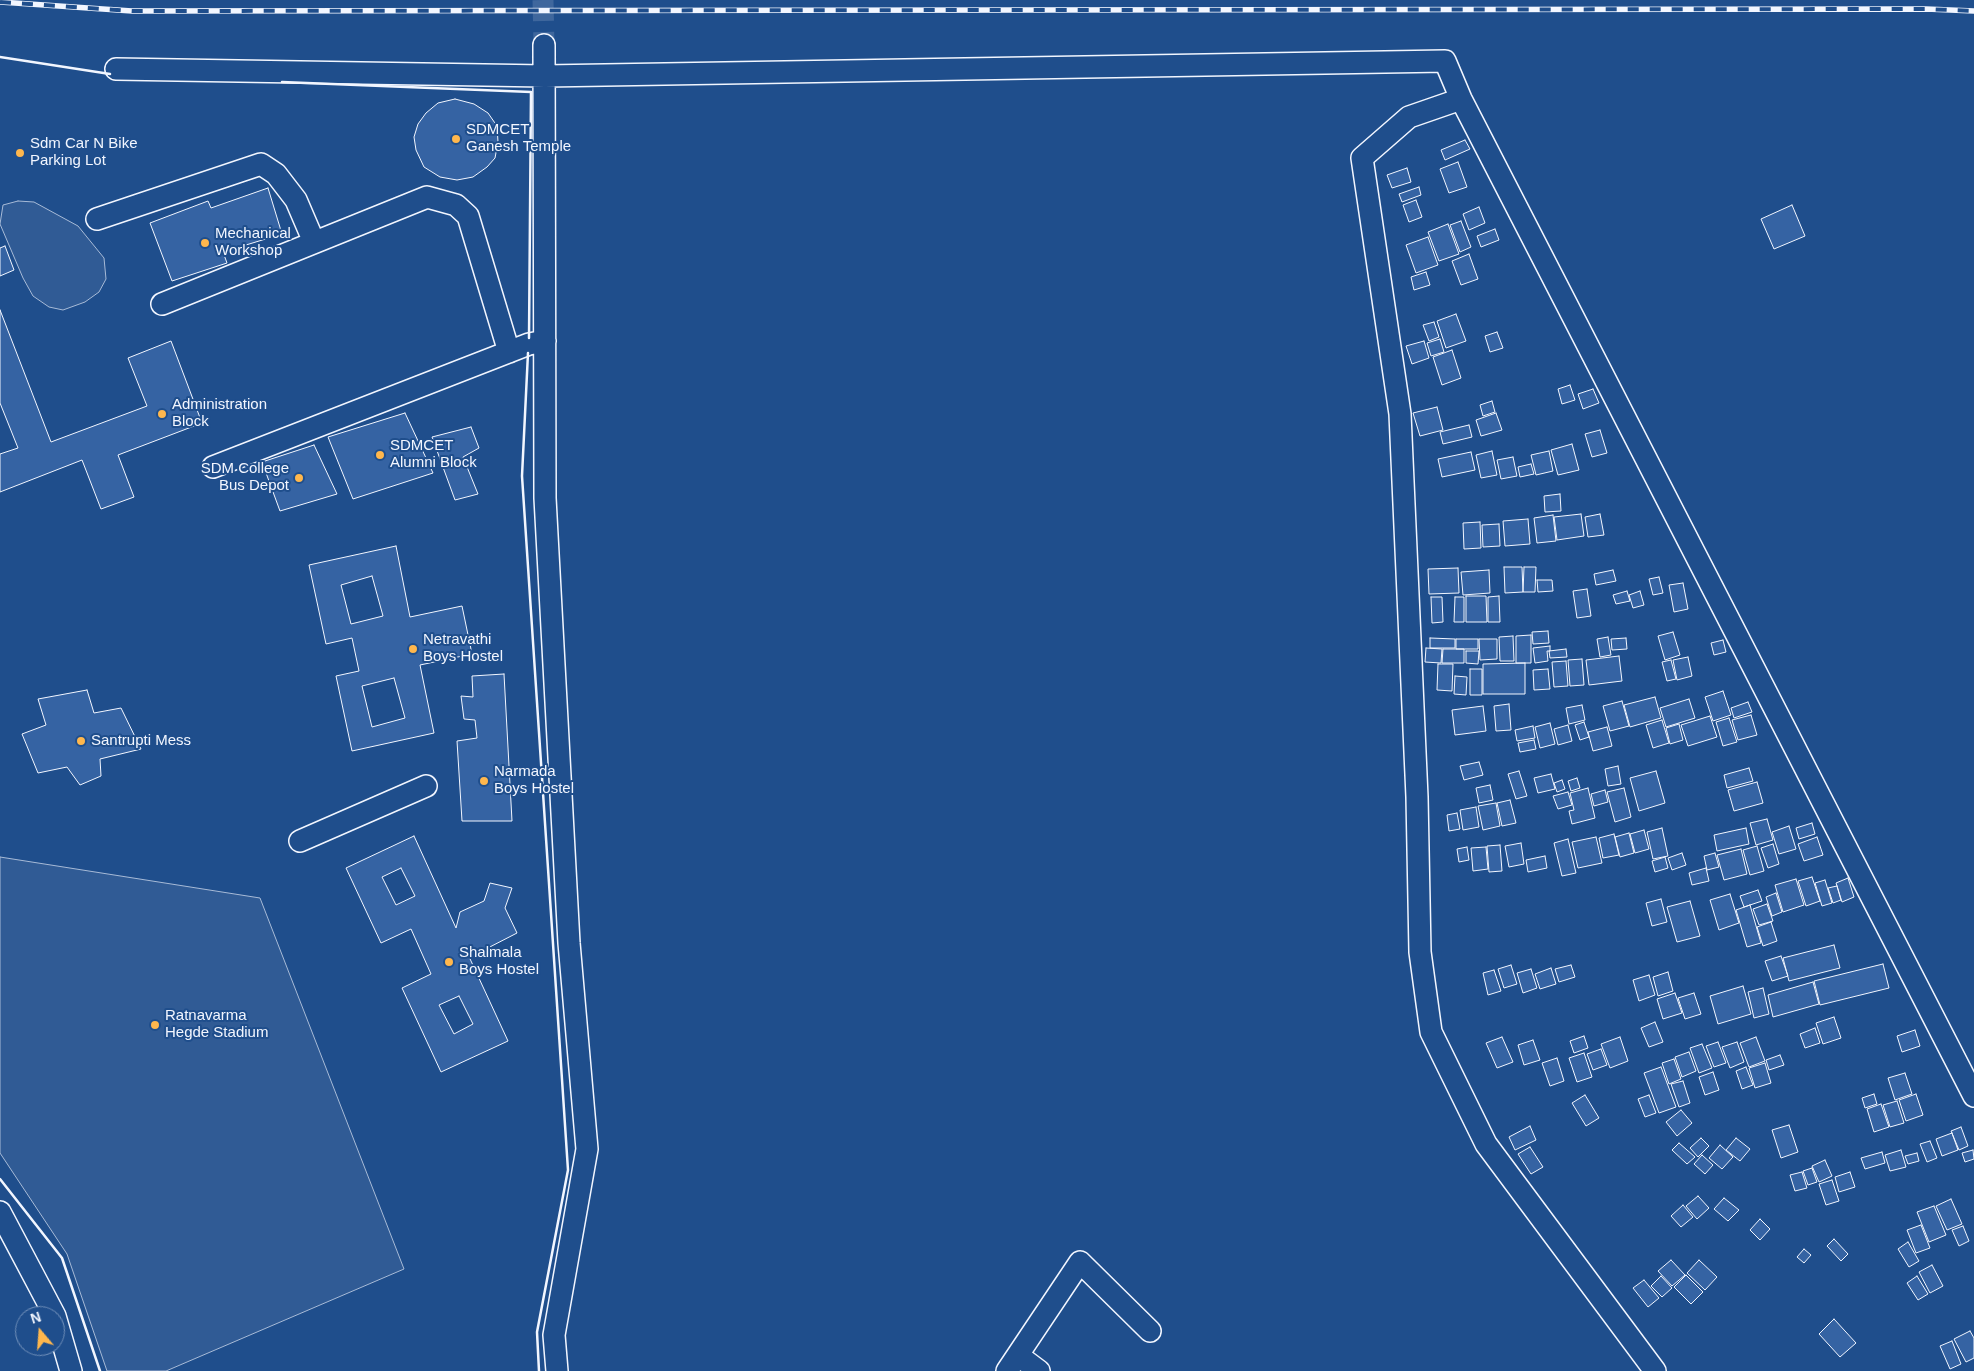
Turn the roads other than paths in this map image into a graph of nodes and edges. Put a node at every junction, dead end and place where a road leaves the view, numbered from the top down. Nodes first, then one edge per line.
1 (544, 45) tunnel mouth
2 (116, 69) dead end
3 (545, 76) junction
4 (1461, 99) junction
5 (97, 219) dead end
6 (314, 242) junction
7 (162, 304) dead end
8 (545, 341) junction
9 (509, 352) junction
10 (213, 467) dead end
11 (426, 786) dead end
12 (300, 841) dead end
13 (1974, 1096) edge
14 (0, 1212) edge
15 (50, 1306) edge
16 (1150, 1331) dead end
17 (65, 1350) edge
18 (1013, 1364) edge
19 (71, 1371) edge
20 (557, 1371) edge
21 (1039, 1371) edge
22 (1655, 1371) edge

1 - 3 street
2 - 3 street
3 - 4 street
3 - 8 street
4 - 13 street
4 - 22 street
5 - 6 street
6 - 7 street
6 - 9 street
8 - 9 street
8 - 20 street
9 - 10 street
11 - 12 street
14 - 15 street
16 - 18 street
17 - 19 street
18 - 21 street

